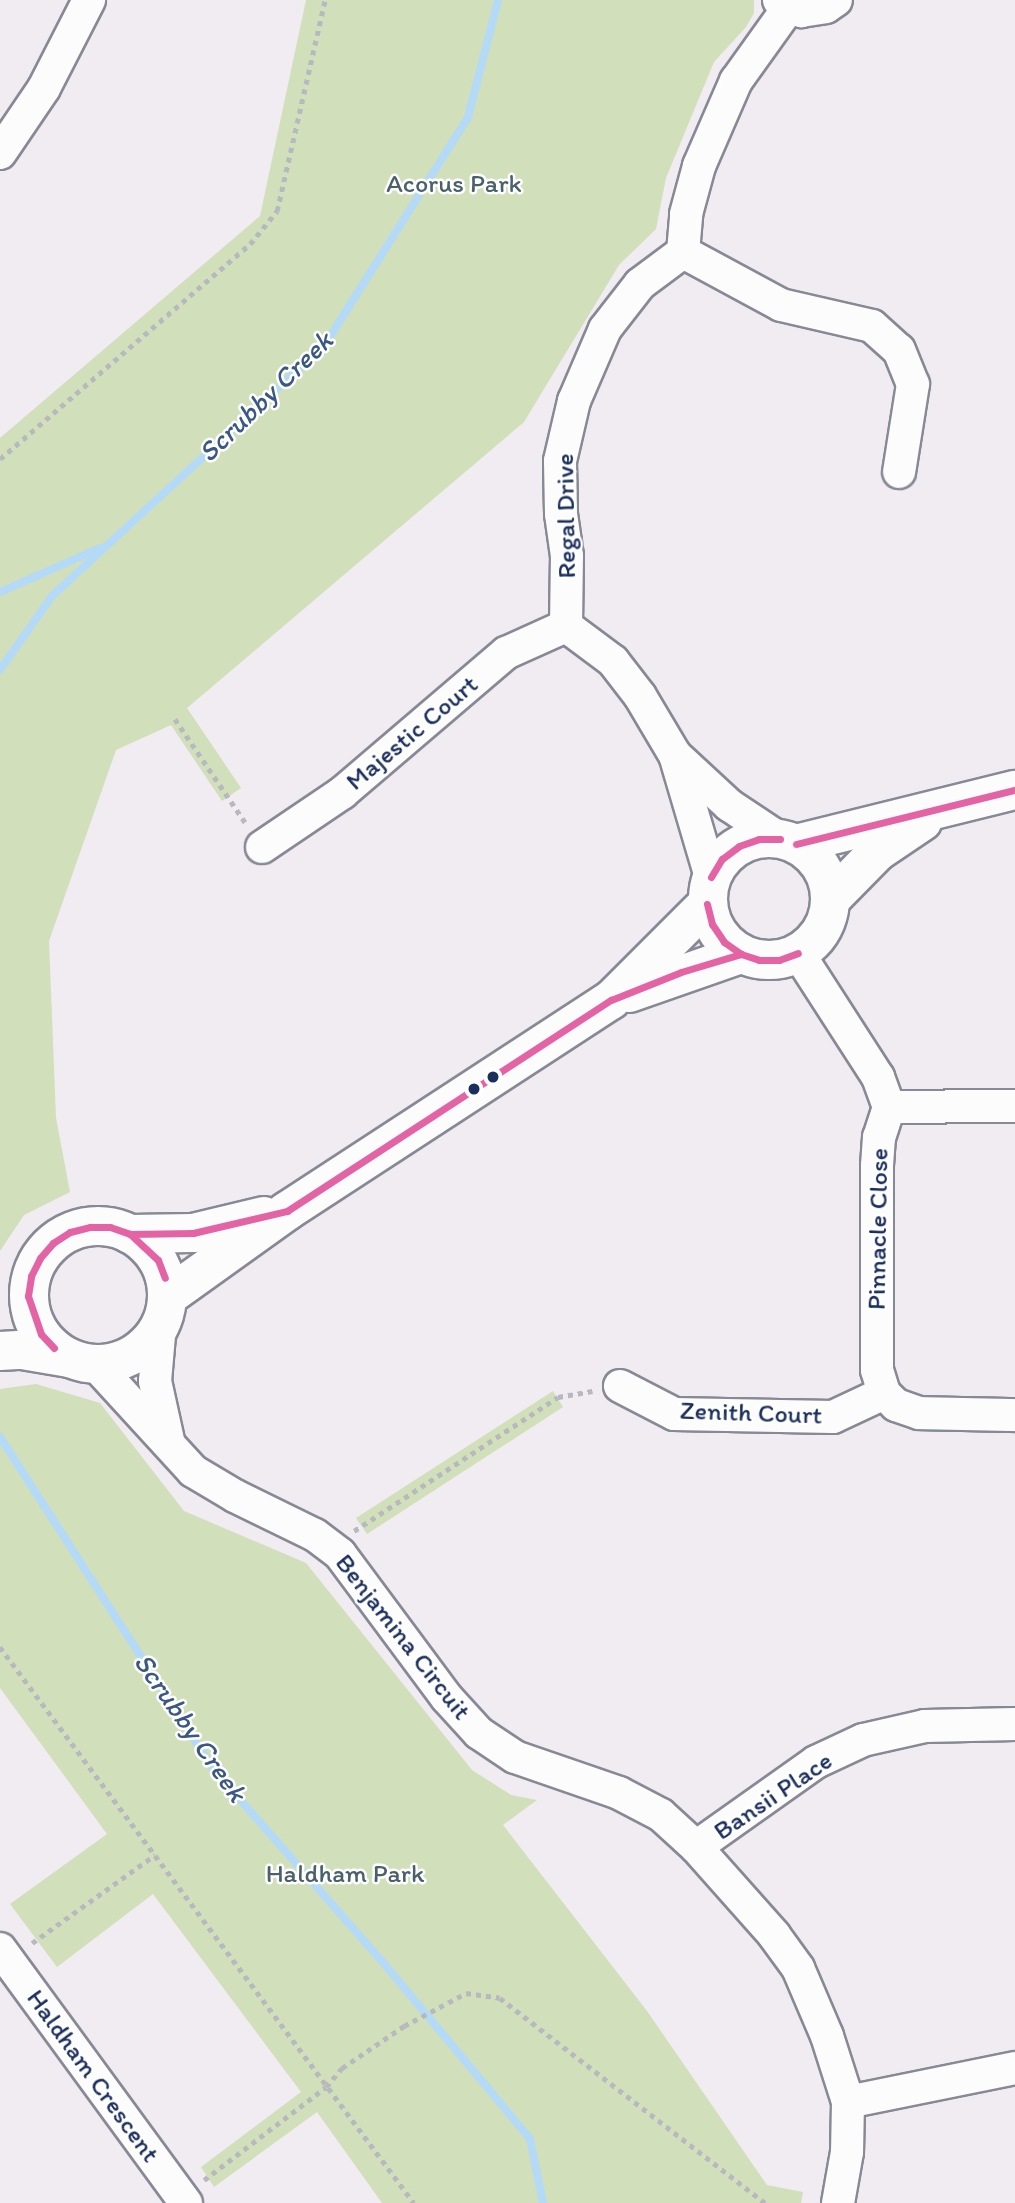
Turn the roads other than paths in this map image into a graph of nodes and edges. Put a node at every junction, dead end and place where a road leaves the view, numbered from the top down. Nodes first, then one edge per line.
1 (89, 0) edge
2 (836, 0) edge
3 (784, 4) edge
4 (0, 153) edge
5 (683, 252) junction
6 (899, 472) dead end
7 (566, 626) junction
8 (675, 755) junction
9 (1015, 790) edge
10 (942, 807) junction
11 (788, 841) junction
12 (262, 847) road end
13 (709, 890) junction
14 (831, 899) junction
15 (798, 953) junction
16 (741, 954) junction
17 (611, 1000) junction
18 (1015, 1106) edge
19 (889, 1107) junction
20 (286, 1211) junction
21 (130, 1234) junction
22 (40, 1258) junction
23 (0, 1303) edge
24 (164, 1310) junction
25 (0, 1351) edge
26 (83, 1361) junction
27 (620, 1386) road end
28 (884, 1393) junction
29 (1015, 1415) edge
30 (168, 1442) junction
31 (1015, 1724) edge
32 (696, 1847) junction
33 (4, 1955) edge
34 (1015, 2068) edge
35 (848, 2102) junction
36 (182, 2202) edge
37 (838, 2203) edge

1 - 4 street
2 - 3 street
3 - 5 street
5 - 6 street
5 - 7 street, Regal Drive
7 - 8 street
7 - 12 street, Majestic Court
8 - 11 street
8 - 13 street
9 - 10 street
10 - 11 street
10 - 14 street
11 - 13 street
11 - 14 street
13 - 16 street
13 - 17 street
14 - 15 street
15 - 16 street
15 - 19 street
16 - 17 street
17 - 20 street
18 - 19 street
19 - 28 street, Pinnacle Close
20 - 21 street
20 - 24 street
21 - 22 street
21 - 24 street
22 - 23 street
22 - 26 street
24 - 26 street
24 - 30 street, Benjamina Circuit
25 - 26 street
26 - 30 street, Benjamina Circuit
27 - 28 street, Zenith Court
28 - 29 street
30 - 32 street, Benjamina Circuit
31 - 32 street, Bansii Place
32 - 35 street, Benjamina Circuit
33 - 36 street, Haldham Crescent
34 - 35 street
35 - 37 street, Benjamina Circuit

